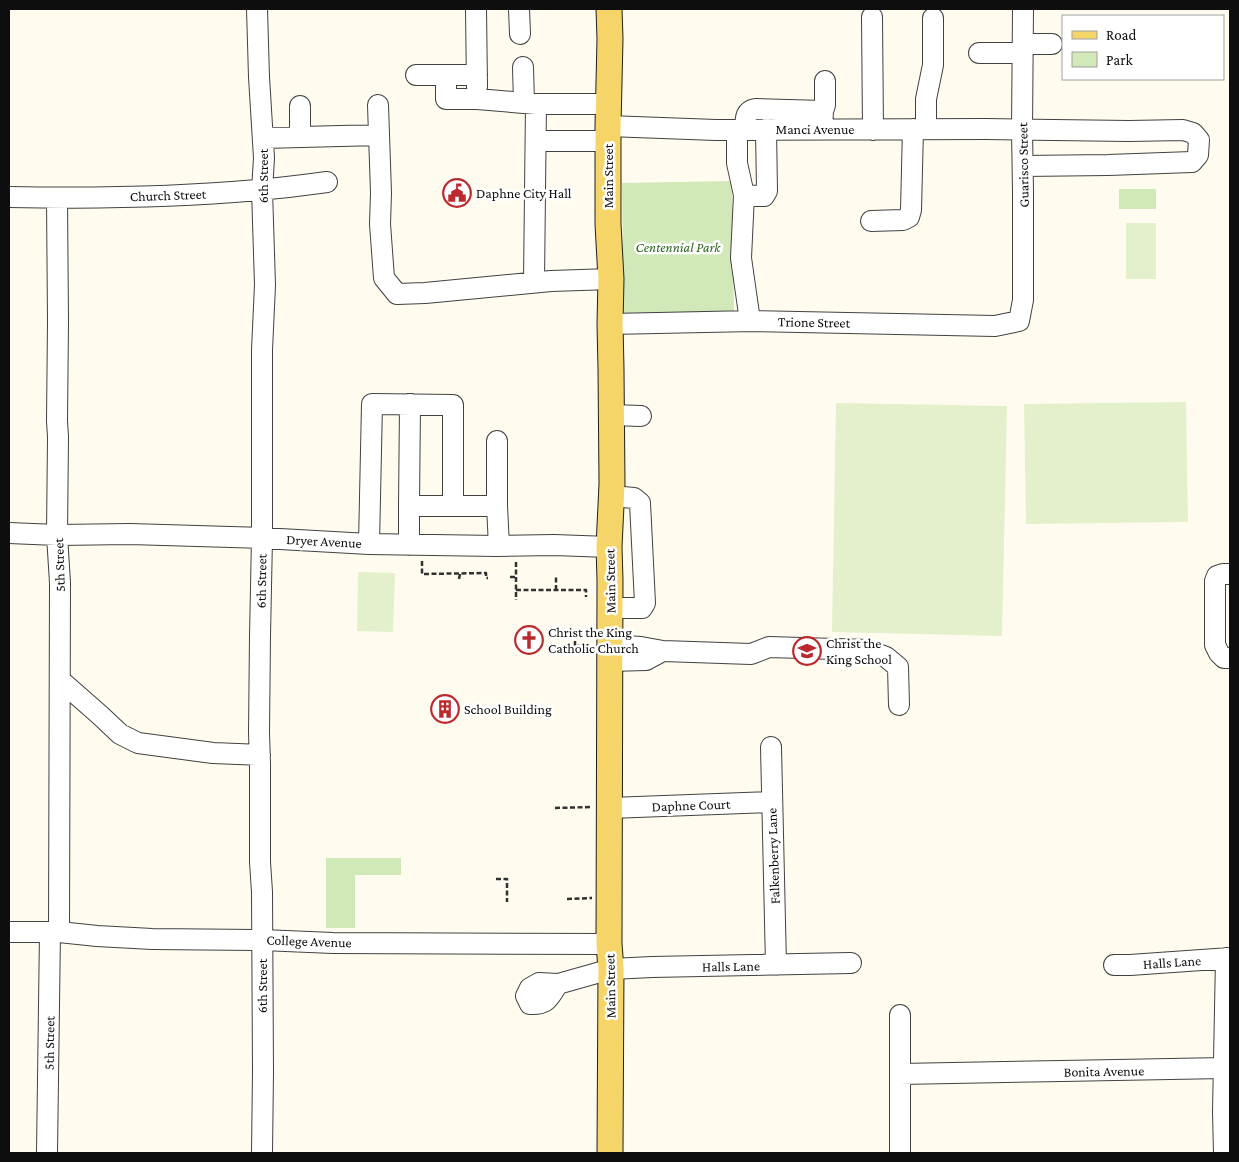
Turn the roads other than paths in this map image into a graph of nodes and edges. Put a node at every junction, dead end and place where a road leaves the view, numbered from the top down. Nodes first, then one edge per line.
1 (257, 9) edge
2 (476, 9) edge
3 (519, 9) edge
4 (609, 9) edge
5 (1023, 9) edge
6 (872, 17) dead end
7 (933, 18) dead end
8 (520, 34) dead end
9 (1052, 44) dead end
10 (1022, 49) junction
11 (979, 53) dead end
12 (523, 67) dead end
13 (416, 75) dead end
14 (446, 75) junction
15 (477, 75) junction
16 (825, 81) dead end
17 (477, 99) junction
18 (530, 103) junction
19 (378, 105) dead end
20 (300, 106) dead end
21 (822, 120) junction
22 (608, 124) junction
23 (920, 129) junction
24 (741, 130) junction
25 (766, 130) junction
26 (873, 130) junction
27 (1022, 130) junction
28 (380, 135) junction
29 (300, 137) junction
30 (263, 138) junction
31 (536, 141) junction
32 (1023, 166) junction
33 (327, 182) dead end
34 (262, 190) junction
35 (744, 195) junction
36 (9, 197) edge
37 (57, 198) junction
38 (871, 221) dead end
39 (611, 279) junction
40 (534, 282) junction
41 (750, 321) junction
42 (1019, 321) joint
43 (610, 324) junction
44 (410, 404) junction
45 (611, 415) junction
46 (641, 416) dead end
47 (497, 441) dead end
48 (611, 496) junction
49 (409, 506) junction
50 (453, 506) junction
51 (497, 506) junction
52 (9, 533) edge
53 (57, 535) junction
54 (262, 538) junction
55 (369, 544) junction
56 (416, 545) junction
57 (499, 546) junction
58 (609, 547) junction
59 (1230, 574) edge
60 (610, 608) junction
61 (610, 653) junction
62 (1228, 660) edge
63 (60, 680) junction
64 (899, 705) dead end
65 (771, 748) dead end
66 (260, 755) junction
67 (772, 802) junction
68 (603, 807) junction
69 (9, 932) edge
70 (55, 932) junction
71 (262, 940) junction
72 (609, 944) junction
73 (1228, 958) edge
74 (851, 963) dead end
75 (776, 965) junction
76 (1114, 965) dead end
77 (611, 969) junction
78 (558, 984) dead end
79 (900, 1015) dead end
80 (1224, 1068) junction
81 (900, 1074) junction
82 (1224, 1152) edge
83 (47, 1153) edge
84 (262, 1153) edge
85 (610, 1153) edge
86 (900, 1153) edge

1 - 30 street, 6th Street
2 - 15 street
3 - 8 street
4 - 22 main road, Main Street
5 - 10 street, Guarisco Street
6 - 26 street
7 - 23 street
9 - 10 street
10 - 11 street
10 - 27 street, Guarisco Street
12 - 18 street
13 - 14 street
14 - 15 street
14 - 17 street
15 - 17 street
16 - 21 street
17 - 18 street
18 - 22 street
18 - 31 street
19 - 28 street
20 - 29 street
21 - 24 street
21 - 25 street, Manci Avenue
21 - 26 street, Manci Avenue
22 - 24 street, Manci Avenue
22 - 31 street
22 - 39 main road, Main Street
23 - 26 street, Manci Avenue
23 - 27 street, Manci Avenue
23 - 38 street
24 - 25 street, Manci Avenue
24 - 35 street
25 - 35 street
27 - 32 street, Guarisco Street
27 - 32 street, Manci Avenue
28 - 29 street
28 - 40 street
29 - 30 street
30 - 34 street, 6th Street
31 - 40 street
32 - 42 street, Guarisco Street
33 - 34 street, Church Street
34 - 37 street, Church Street
34 - 54 street, 6th Street
35 - 41 street
36 - 37 street, Church Street
37 - 53 street, 5th Street
39 - 40 street
39 - 43 main road, Main Street
41 - 42 street, Trione Street
41 - 43 street, Trione Street
43 - 45 main road, Main Street
44 - 49 street
44 - 50 street
44 - 55 street
45 - 46 street
45 - 48 main road, Main Street
47 - 51 street
48 - 58 main road, Main Street
48 - 60 street
49 - 50 street
49 - 56 street
50 - 51 street
51 - 57 street
52 - 53 street, Dryer Avenue
53 - 54 street, Dryer Avenue
53 - 63 street, 5th Street
54 - 55 street, Dryer Avenue
54 - 66 street, 6th Street
55 - 56 street, Dryer Avenue
56 - 57 street, Dryer Avenue
57 - 58 street, Dryer Avenue
58 - 60 main road, Main Street
59 - 62 street
60 - 61 main road, Main Street
61 - 64 street
61 - 68 main road, Main Street
63 - 66 street
63 - 70 street, 5th Street
65 - 67 street, Falkenberry Lane
66 - 71 street, 6th Street
67 - 68 street, Daphne Court
67 - 75 street, Falkenberry Lane
68 - 72 main road, Main Street
69 - 70 street, College Avenue
70 - 71 street, College Avenue
70 - 83 street, 5th Street
71 - 72 street, College Avenue
71 - 84 street, 6th Street
72 - 77 main road, Main Street
73 - 76 street, Halls Lane
73 - 80 street
74 - 75 street, Halls Lane
75 - 77 street, Halls Lane
77 - 78 street, Halls Lane
77 - 85 main road, Main Street
79 - 81 street
80 - 81 street, Bonita Avenue
80 - 82 street
81 - 86 street

